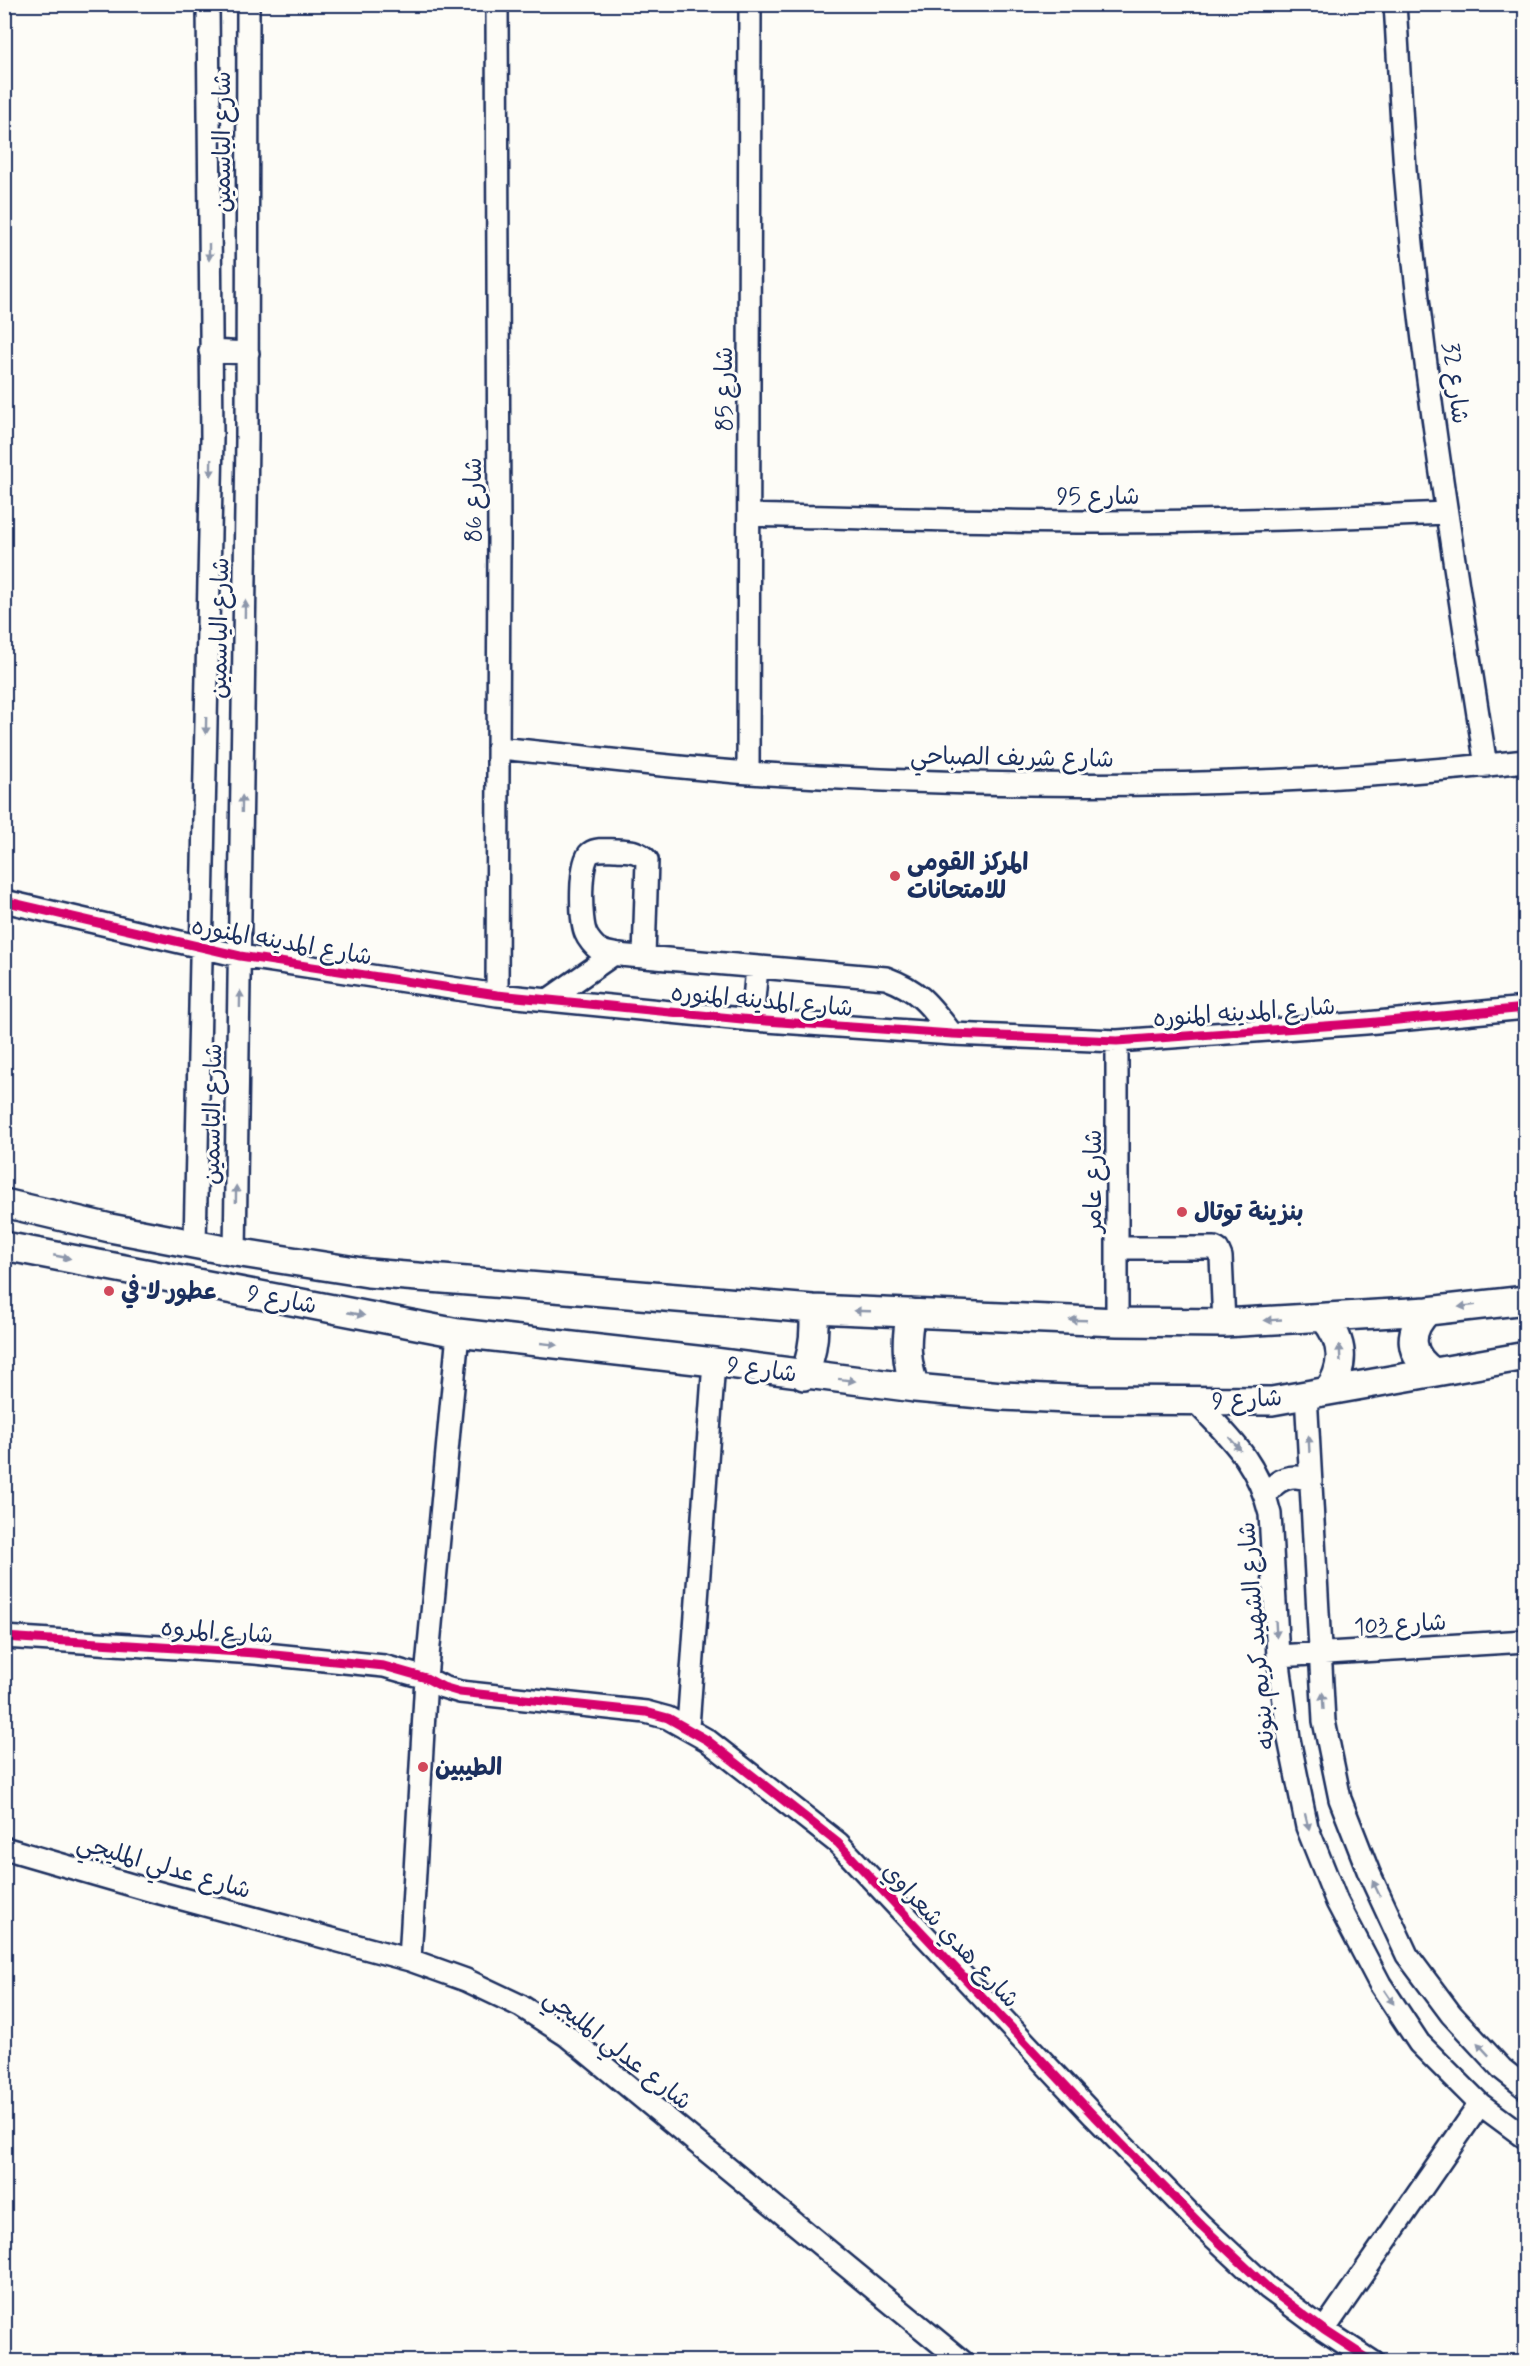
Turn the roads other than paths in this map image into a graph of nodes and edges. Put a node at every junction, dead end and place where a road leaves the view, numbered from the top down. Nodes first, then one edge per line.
1 (208, 4) edge
2 (248, 4) edge
3 (497, 4) edge
4 (750, 4) edge
5 (1395, 4) edge
6 (210, 351) junction
7 (248, 353) junction
8 (212, 438) junction
9 (248, 440) junction
10 (1447, 513) junction
11 (749, 515) junction
12 (498, 748) junction
13 (1526, 761) edge
14 (1486, 766) junction
15 (748, 773) junction
16 (4, 901) edge
17 (201, 948) junction
18 (614, 954) junction
19 (240, 956) junction
20 (644, 957) junction
21 (757, 968) junction
22 (497, 995) junction
23 (548, 1000) junction
24 (1526, 1008) edge
25 (752, 1020) junction
26 (952, 1034) junction
27 (1117, 1041) junction
28 (4, 1203) edge
29 (195, 1244) junction
30 (4, 1246) edge
31 (1119, 1248) junction
32 (236, 1252) junction
33 (1526, 1300) edge
34 (813, 1309) junction
35 (1428, 1311) junction
36 (911, 1313) junction
37 (1324, 1318) junction
38 (1118, 1322) junction
39 (1224, 1323) junction
40 (458, 1334) junction
41 (1526, 1356) edge
42 (714, 1362) junction
43 (1434, 1372) junction
44 (804, 1376) junction
45 (915, 1388) junction
46 (1317, 1392) junction
47 (1195, 1401) junction
48 (1311, 1481) junction
49 (1266, 1496) junction
50 (4, 1637) edge
51 (1526, 1641) edge
52 (1320, 1654) junction
53 (1278, 1656) junction
54 (426, 1678) junction
55 (688, 1727) junction
56 (4, 1848) edge
57 (410, 1960) junction
58 (1526, 2088) edge
59 (1480, 2104) junction
60 (1526, 2138) edge
61 (1324, 2330) junction
62 (963, 2361) edge
63 (1373, 2361) edge

1 -> 6 street, شارع الياسمين
2 - 7 street, شارع الياسمين
3 - 12 street, شارع 86
4 - 11 street, شارع 85
5 - 10 street, شارع 32
6 - 7 street
6 - 8 street, شارع الياسمين
7 - 9 street, شارع الياسمين
8 - 9 street
8 -> 17 street, شارع الياسمين
19 -> 9 street, شارع الياسمين
10 - 11 street, شارع 95
10 - 14 street, شارع 32
11 - 15 street, شارع 85
12 - 15 street, شارع شريف الصباحي
12 - 22 street, شارع 86
13 - 14 street, شارع شريف الصباحي
14 - 15 street, شارع شريف الصباحي
16 - 17 street, شارع المدينه المنوره
17 - 19 street, شارع المدينه المنوره
17 - 29 street, شارع الياسمين
18 - 20 street
18 - 20 street
18 - 23 street
19 - 22 street, شارع المدينه المنوره
32 -> 19 street, شارع الياسمين
20 - 21 street
21 - 25 street
21 - 26 street
22 - 23 street, شارع المدينه المنوره
23 - 25 street, شارع المدينه المنوره
24 - 27 street, شارع المدينه المنوره
25 - 26 street, شارع المدينه المنوره
26 - 27 street, شارع المدينه المنوره
27 - 31 street, شارع عامر
28 - 29 main road, شارع 9
29 - 32 main road, شارع 9
30 -> 40 main road, شارع 9
31 - 38 street, شارع عامر
31 - 39 street
32 - 34 main road, شارع 9
33 -> 35 main road, شارع 9
36 -> 34 main road, شارع 9
34 - 44 main road
35 - 37 main road, شارع 9
35 - 43 main road
38 -> 36 main road, شارع 9
36 - 45 main road
37 -> 39 main road, شارع 9
46 -> 37 main road
38 - 39 main road, شارع 9
40 -> 42 main road, شارع 9
40 - 54 street
41 - 43 main road, شارع 9
42 - 44 main road, شارع 9
42 - 55 street
43 - 46 main road, شارع 9
44 -> 45 main road, شارع 9
45 - 47 main road, شارع 9
46 - 47 main road, شارع 9
48 -> 46 street
47 -> 49 street, شارع الشهيد كريم بنونه
48 - 49 street
48 - 52 street
49 -> 53 street, شارع الشهيد كريم بنونه
50 - 54 street, شارع المروه
51 - 52 street, شارع 103
52 - 53 street, شارع 103
58 -> 52 street
53 -> 59 street, شارع الشهيد كريم بنونه
54 - 55 street, شارع هدي شعراوي
54 - 57 street
55 - 61 street, شارع هدي شعراوي
56 - 57 street, شارع عدلي المليجي
57 - 62 street, شارع عدلي المليجي
59 - 60 street, شارع الشهيد كريم بنونه
59 - 61 street
61 - 63 street, شارع هدي شعراوي

